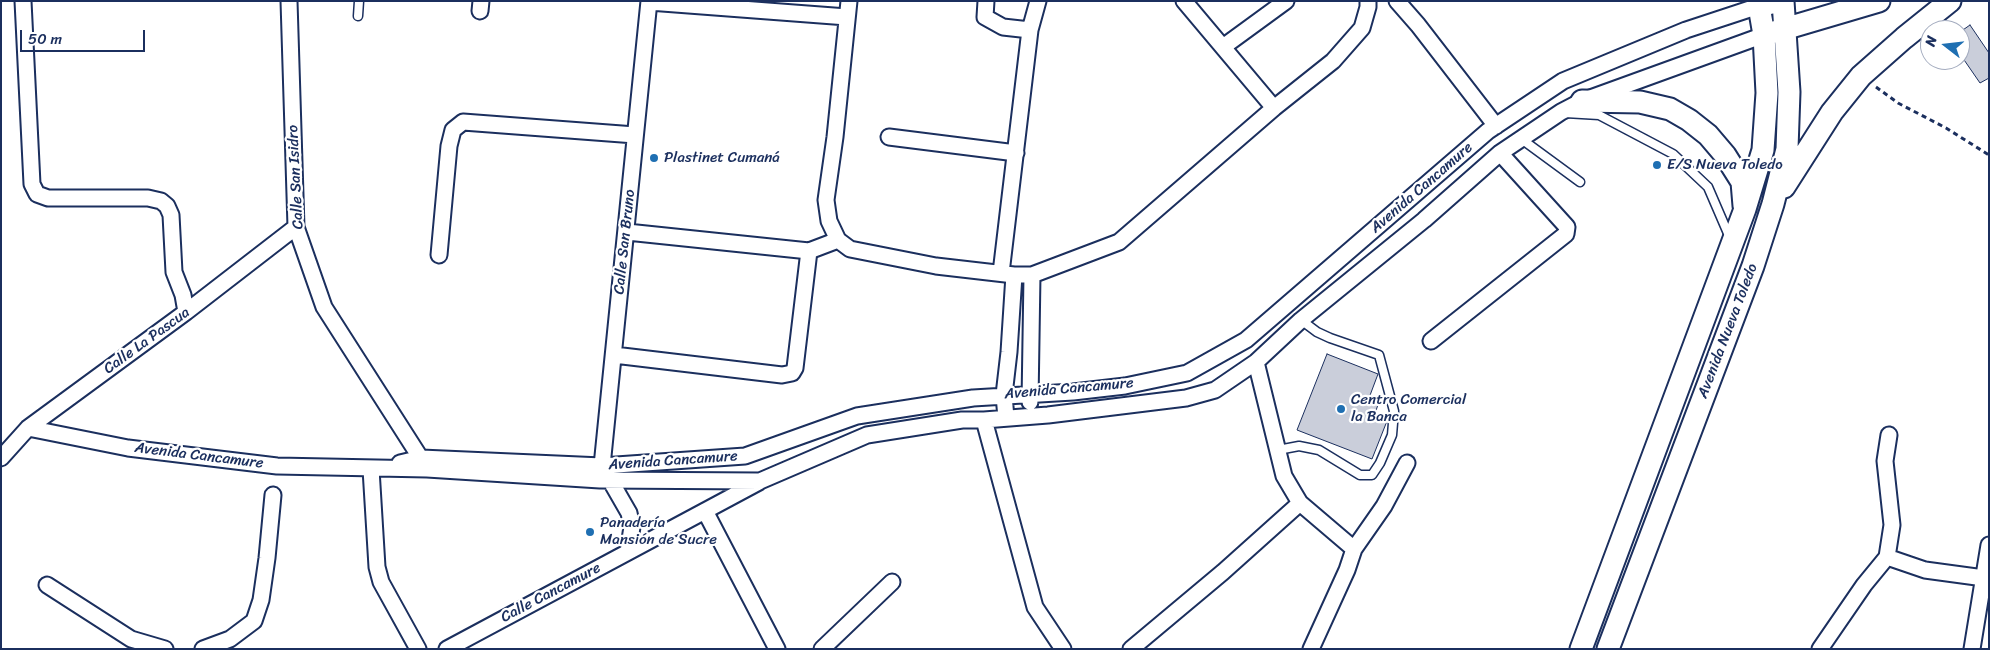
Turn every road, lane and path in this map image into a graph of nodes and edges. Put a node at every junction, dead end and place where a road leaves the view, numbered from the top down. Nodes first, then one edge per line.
1 (23, 1) edge
2 (289, 1) edge
3 (359, 1) edge
4 (849, 1) edge
5 (986, 1) edge
6 (1038, 1) edge
7 (1184, 1) edge
8 (1286, 1) edge
9 (1368, 1) edge
10 (1397, 1) edge
11 (1784, 1) edge
12 (1879, 1) edge
13 (1950, 1) edge
14 (649, 2) edge
15 (1769, 4) edge
16 (358, 16) dead end
17 (847, 17) junction
18 (1786, 27) junction
19 (1030, 30) junction
20 (1764, 36) junction
21 (1223, 47) junction
22 (1861, 76) junction
23 (1582, 101) junction
24 (1274, 108) junction
25 (1561, 112) junction
26 (1496, 126) junction
27 (635, 135) junction
28 (889, 137) dead end
29 (1520, 138) junction
30 (1016, 153) junction
31 (1500, 153) junction
32 (1989, 155) edge
33 (1580, 182) dead end
34 (1773, 204) junction
35 (1745, 209) junction
36 (296, 227) junction
37 (627, 232) junction
38 (838, 240) junction
39 (1732, 242) junction
40 (809, 251) junction
41 (439, 255) dead end
42 (1008, 274) junction
43 (1032, 275) junction
44 (186, 312) junction
45 (1302, 320) junction
46 (1431, 342) dead end
47 (1009, 352) junction
48 (1032, 353) junction
49 (614, 355) junction
50 (1256, 362) junction
51 (1030, 394) junction
52 (1004, 395) junction
53 (1031, 416) junction
54 (1006, 418) junction
55 (984, 420) junction
56 (28, 428) junction
57 (1889, 435) dead end
58 (1278, 450) junction
59 (1, 458) edge
60 (1407, 463) dead end
61 (424, 464) junction
62 (602, 466) junction
63 (371, 469) junction
64 (610, 480) junction
65 (760, 481) junction
66 (273, 495) dead end
67 (1300, 502) junction
68 (704, 511) junction
69 (1989, 545) edge
70 (1354, 549) junction
71 (628, 552) junction
72 (1887, 558) junction
73 (1984, 578) junction
74 (892, 582) dead end
75 (47, 584) dead end
76 (165, 649) edge
77 (203, 649) edge
78 (418, 649) edge
79 (447, 649) edge
80 (777, 649) edge
81 (822, 649) edge
82 (1063, 649) edge
83 (1131, 649) edge
84 (1311, 649) edge
85 (1581, 649) edge
86 (1608, 649) edge
87 (1820, 649) edge
88 (1972, 649) edge

1 - 44 street
2 - 36 street, Calle San Isidro
3 - 16 lane
4 - 17 street
5 - 19 street
6 - 19 street
7 - 21 street
8 - 21 street
9 - 24 street
10 - 26 street
11 - 18 main road, Avenida Nueva Toledo
12 - 18 main road, Avenida Cancamure
13 - 22 main road
14 - 17 street
14 - 27 street, Calle San Bruno
15 - 20 main road, Avenida Nueva Toledo
15 - 26 street, Avenida Cancamure
17 - 38 street
18 - 20 main road, Avenida Cancamure
18 - 34 main road, Avenida Nueva Toledo
19 - 30 street
20 - 23 street, Avenida Cancamure
20 - 35 main road, Avenida Nueva Toledo
21 - 24 street
22 - 32 path
22 - 34 main road
23 - 25 street, Avenida Cancamure
23 - 35 main road
24 - 43 street
25 - 29 street, Avenida Cancamure
25 - 39 lane
26 - 51 street, Avenida Cancamure
27 - 37 street, Calle San Bruno
27 - 41 street
28 - 30 street
29 - 31 street, Avenida Cancamure
29 - 33 lane
30 - 42 street
31 - 45 street, Avenida Cancamure
31 - 46 street
34 - 86 main road, Avenida Nueva Toledo
35 - 39 main road, Avenida Nueva Toledo
36 - 44 street, Calle La Pascua
36 - 61 street, Calle San Isidro
37 - 40 street
37 - 49 street, Calle San Bruno
38 - 40 street
38 - 42 street
39 - 85 main road, Avenida Nueva Toledo
40 - 49 street
42 - 43 street
42 - 47 street
43 - 48 street
44 - 56 street, Calle La Pascua
45 - 50 street, Avenida Cancamure
45 - 58 lane
47 - 48 street
47 - 52 street
48 - 51 street
49 - 62 street, Calle San Bruno
50 - 53 street, Avenida Cancamure
50 - 58 street
51 - 52 street, Avenida Cancamure
51 - 53 street
52 - 54 street
52 - 62 street, Avenida Cancamure
53 - 54 street, Avenida Cancamure
54 - 55 street, Avenida Cancamure
55 - 65 street, Avenida Cancamure
55 - 82 street
56 - 59 street, Calle La Pascua
56 - 63 street, Avenida Cancamure
57 - 72 street
58 - 67 street
60 - 70 street
61 - 62 street, Avenida Cancamure
61 - 63 street, Avenida Cancamure
61 - 64 street, Avenida Cancamure
62 - 64 street
63 - 78 street
64 - 65 street, Avenida Cancamure
64 - 71 street
65 - 68 street, Calle Cancamure
66 - 77 street
67 - 70 street
67 - 83 street
68 - 71 street, Calle Cancamure
68 - 80 street
69 - 73 street
70 - 84 street
71 - 79 street, Calle Cancamure
72 - 73 street
72 - 87 street
73 - 88 street
74 - 81 street
75 - 76 street

